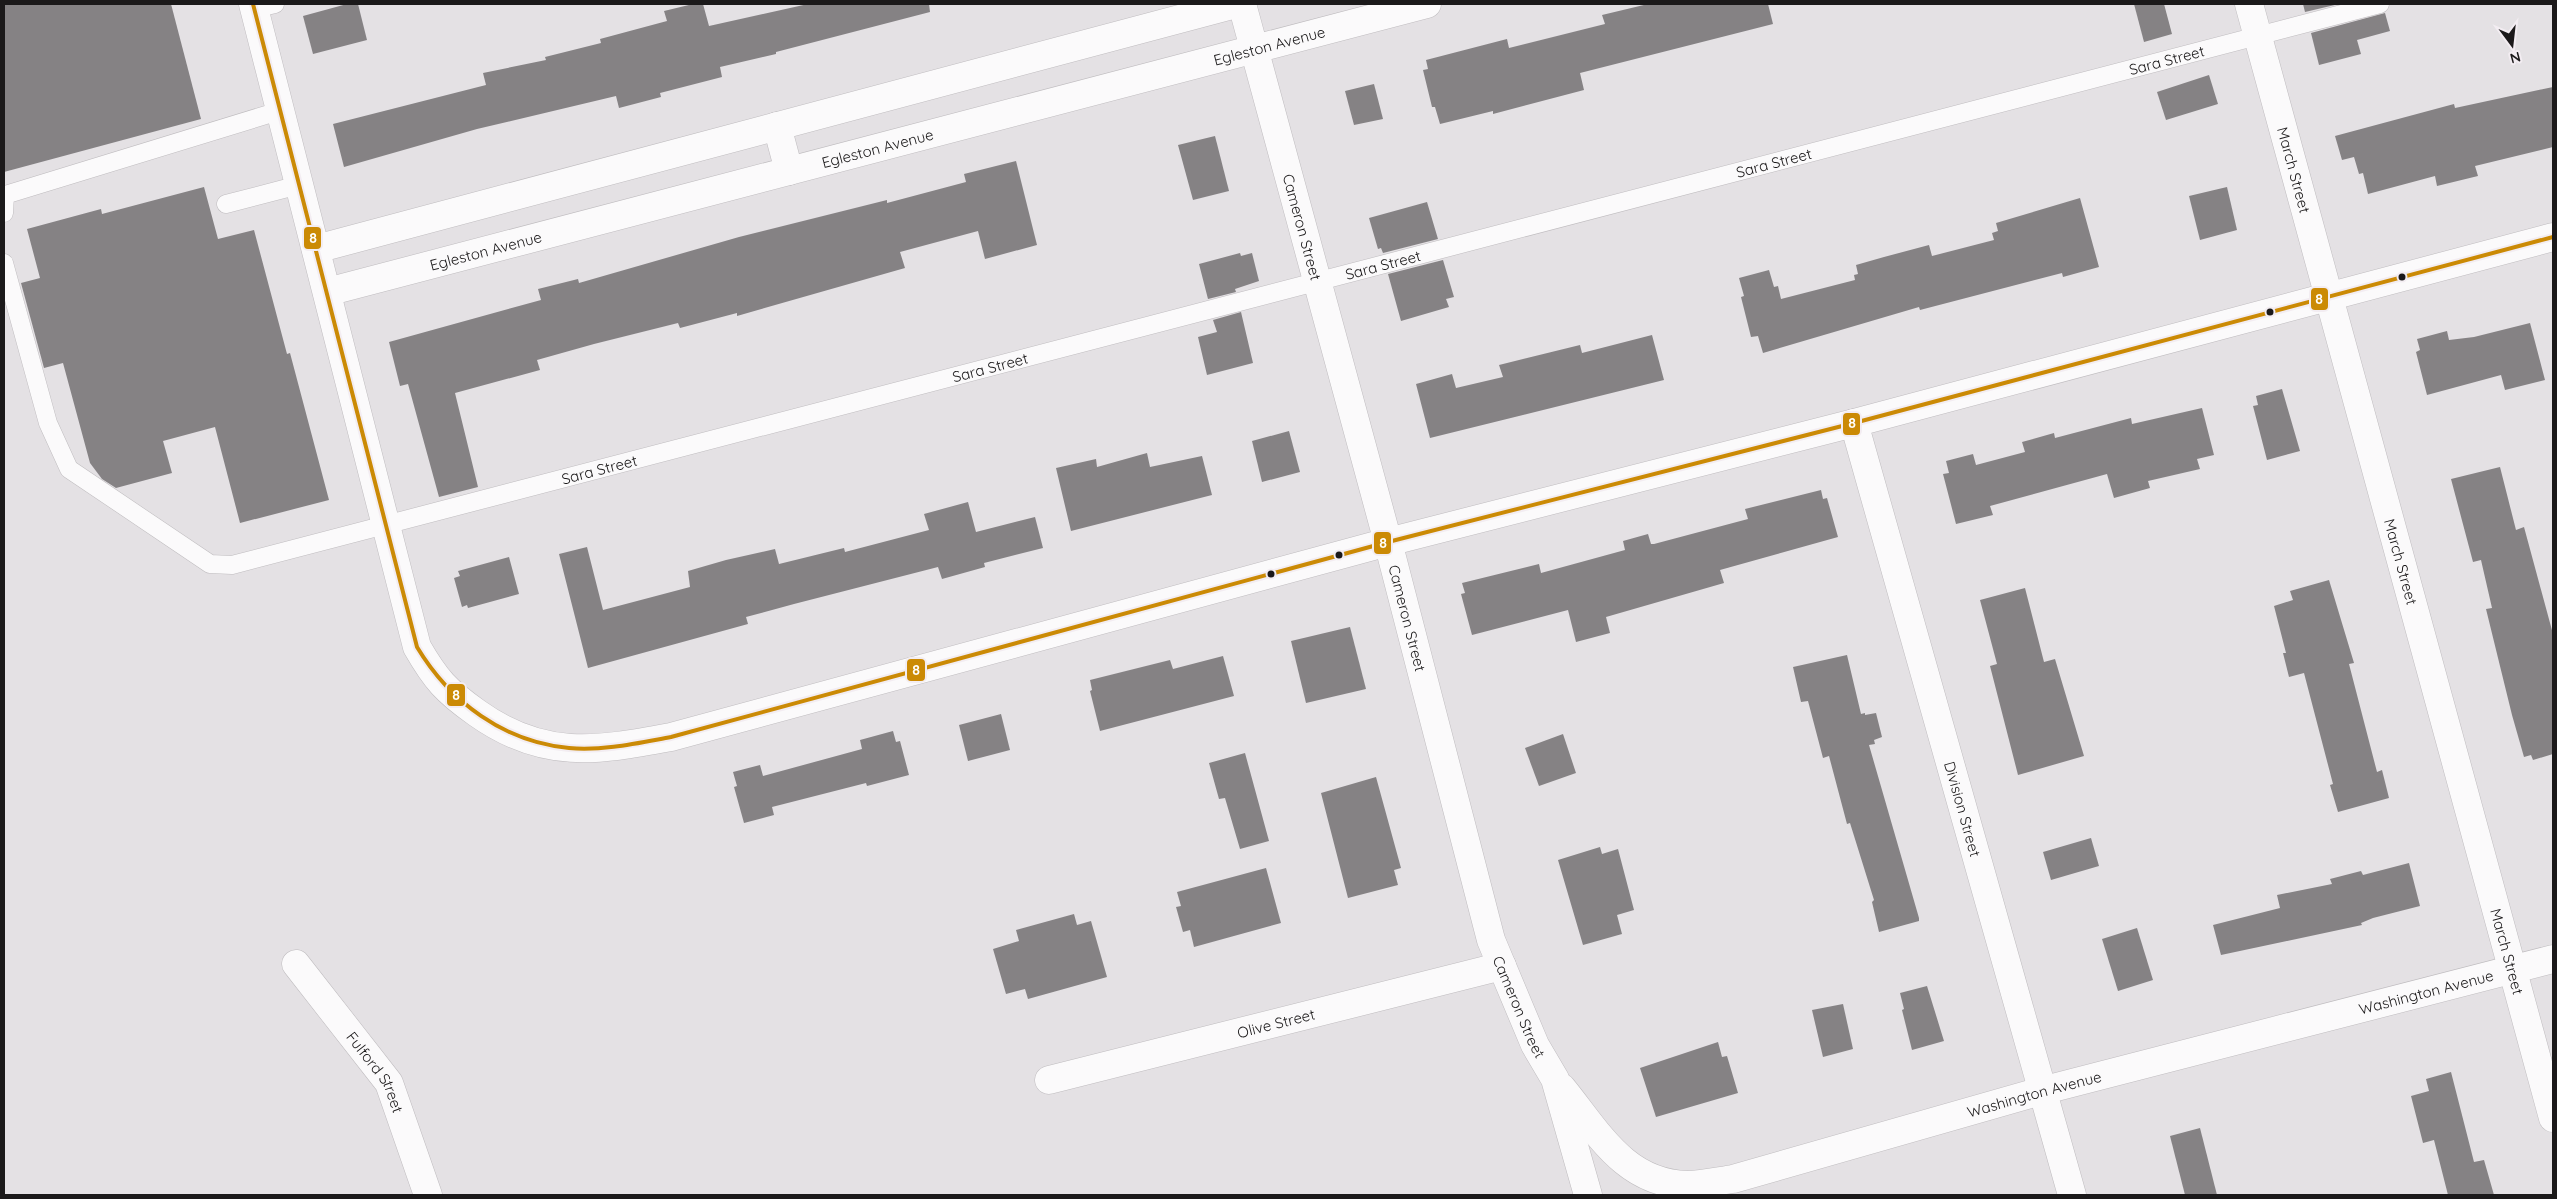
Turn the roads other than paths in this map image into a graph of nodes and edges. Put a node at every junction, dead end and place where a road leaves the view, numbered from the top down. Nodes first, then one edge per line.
1 (1236, 4) edge
2 (1242, 4) edge
3 (1427, 4) edge
4 (2249, 4) edge
5 (2380, 4) edge
6 (261, 5) edge
7 (2258, 36) junction
8 (1254, 50) junction
9 (279, 111) junction
10 (777, 126) junction
11 (789, 171) junction
12 (299, 185) junction
13 (226, 204) dead end
14 (4, 213) edge
15 (2553, 237) edge
16 (316, 249) junction
17 (4, 263) edge
18 (1318, 280) junction
19 (327, 292) junction
20 (2327, 297) junction
21 (1854, 423) junction
22 (386, 526) junction
23 (1388, 542) junction
24 (2553, 959) edge
25 (296, 964) dead end
26 (1502, 966) junction
27 (2513, 970) junction
28 (1555, 1079) junction
29 (1049, 1080) dead end
30 (2041, 1091) junction
31 (2553, 1118) edge
32 (428, 1195) edge
33 (1588, 1195) edge
34 (2072, 1195) edge

1 - 10 street
2 - 8 street, Cameron Street
3 - 8 street, Egleston Avenue
4 - 7 street, March Street
5 - 7 lane, Sara Street
6 - 9 street
7 - 18 lane, Sara Street
7 - 20 street, March Street
8 - 11 street, Egleston Avenue
8 - 18 street, Cameron Street
9 - 12 street
9 - 14 lane
10 - 11 street
10 - 16 street
11 - 19 street, Egleston Avenue
12 - 13 lane
12 - 16 street
15 - 20 street
16 - 19 street
17 - 22 lane, Sara Street
18 - 22 lane, Sara Street
18 - 23 street, Cameron Street
19 - 22 street
20 - 21 street
20 - 27 street, March Street
21 - 23 street
21 - 30 street, Division Street
22 - 23 street
23 - 26 street, Cameron Street
24 - 27 street, Washington Avenue
25 - 32 street, Fulford Street
26 - 28 street, Cameron Street
26 - 29 street, Olive Street
27 - 30 street, Washington Avenue
27 - 31 street, March Street
28 - 30 street, Washington Avenue
28 - 33 street, Cameron Street
30 - 34 street, Division Street

